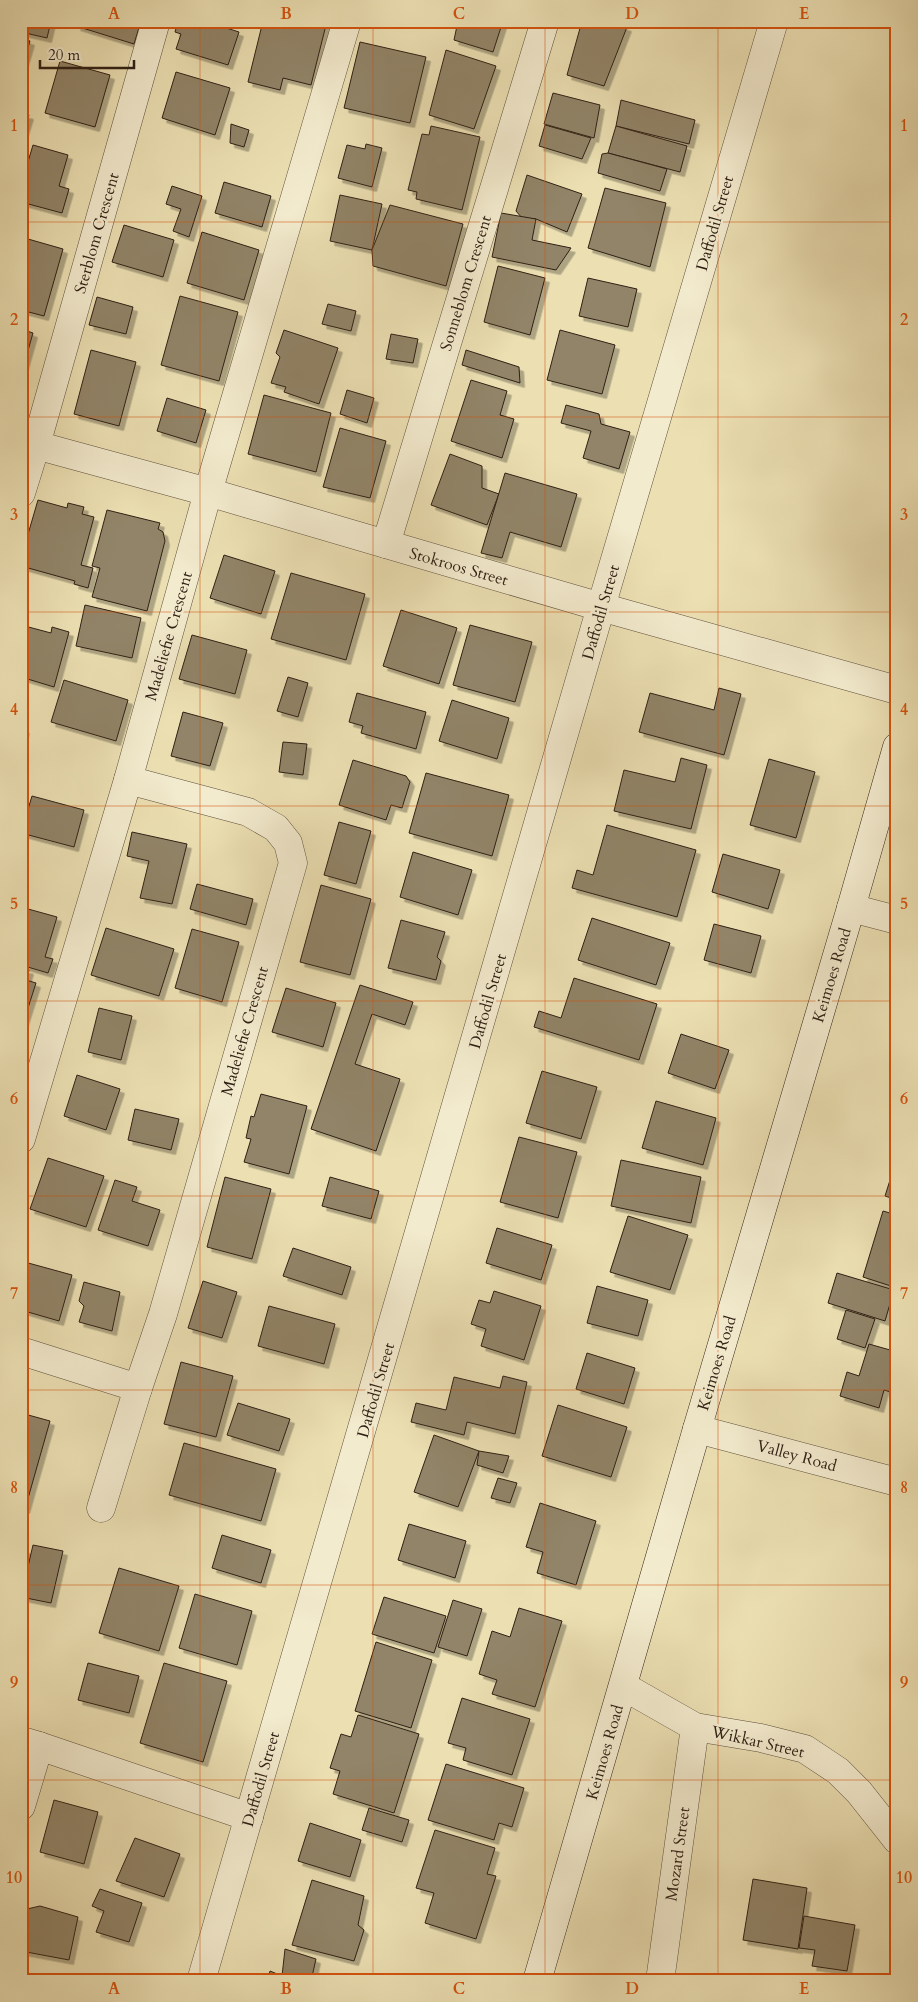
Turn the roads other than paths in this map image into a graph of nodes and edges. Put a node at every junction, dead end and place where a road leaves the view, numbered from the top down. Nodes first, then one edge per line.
1 (156, 21) edge
2 (347, 21) edge
3 (545, 21) edge
4 (774, 21) edge
5 (29, 443) edge
6 (208, 492) junction
7 (21, 493) edge
8 (386, 544) junction
9 (601, 607) junction
10 (897, 690) edge
11 (897, 746) edge
12 (128, 780) junction
13 (851, 908) junction
14 (897, 920) edge
15 (21, 1139) edge
16 (21, 1351) edge
17 (138, 1388) junction
18 (697, 1429) junction
19 (897, 1482) edge
20 (101, 1508) dead end
21 (623, 1686) junction
22 (695, 1727) junction
23 (30, 1743) edge
24 (21, 1806) edge
25 (249, 1817) junction
26 (897, 1840) edge
27 (201, 1981) edge
28 (537, 1981) edge
29 (660, 1981) edge

1 - 5 street, Sterblom Crescent
2 - 6 street
3 - 8 street, Sonneblom Crescent
4 - 9 street, Daffodil Street
5 - 6 street, Stokroos Street
5 - 7 street, Sterblom Crescent
6 - 8 street, Stokroos Street
6 - 12 street, Madeliefie Crescent
8 - 9 street, Stokroos Street
9 - 10 street, Stokroos Street
9 - 25 street, Daffodil Street
11 - 13 street, Keimoes Road
12 - 15 street, Madeliefie Crescent
12 - 17 street, Madeliefie Crescent
13 - 14 street
13 - 18 street, Keimoes Road
16 - 17 street
17 - 20 street, Madeliefie Crescent
18 - 19 street, Valley Road
18 - 21 street, Keimoes Road
21 - 22 street, Wikkar Street
21 - 28 street, Keimoes Road
22 - 26 street, Wikkar Street
22 - 29 street, Mozard Street
23 - 24 street
23 - 25 street
25 - 27 street, Daffodil Street

